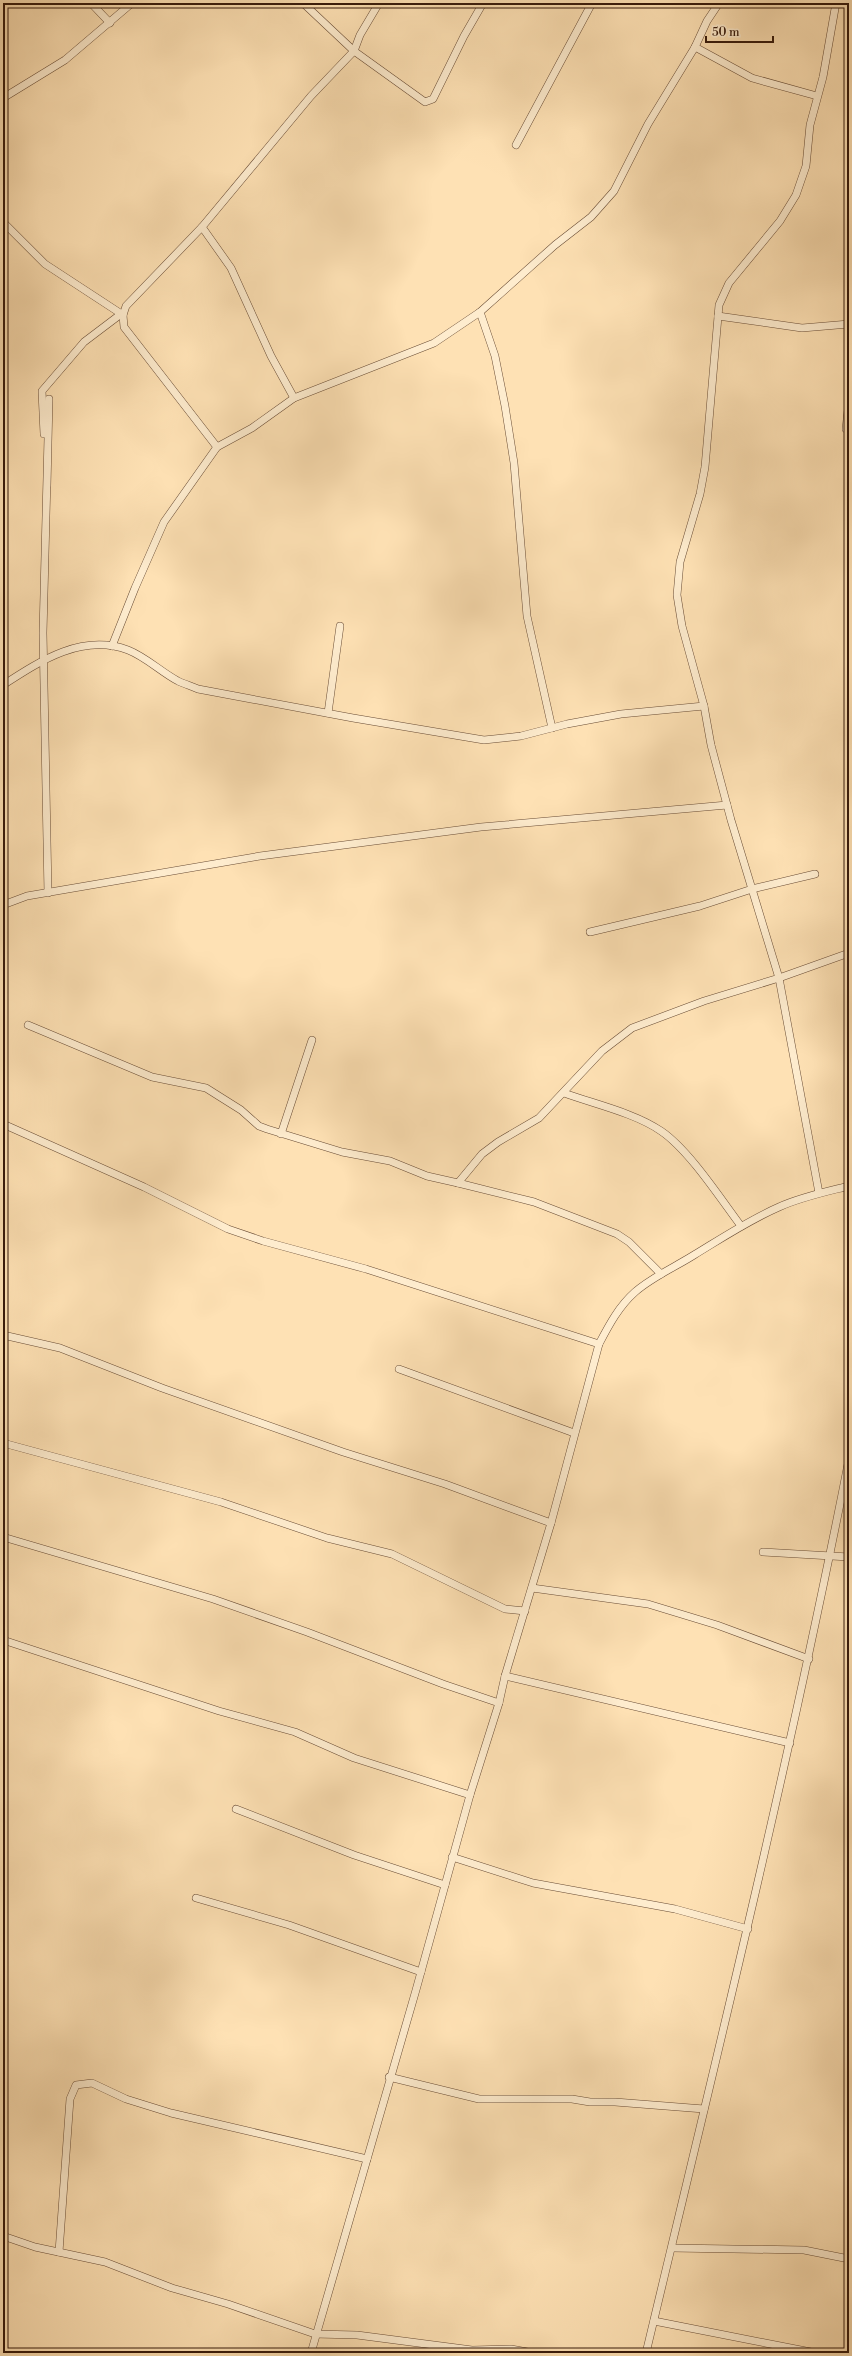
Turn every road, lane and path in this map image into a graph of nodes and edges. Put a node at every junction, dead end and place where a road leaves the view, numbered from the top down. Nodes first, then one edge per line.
1 (91, 3) edge
2 (132, 3) edge
3 (303, 3) edge
4 (379, 3) edge
5 (483, 3) edge
6 (592, 3) edge
7 (719, 3) edge
8 (836, 3) edge
9 (110, 23) junction
10 (695, 47) junction
11 (354, 51) junction
12 (817, 96) junction
13 (3, 98) edge
14 (516, 145) dead end
15 (3, 222) edge
16 (202, 227) junction
17 (480, 312) junction
18 (122, 314) junction
19 (718, 316) junction
20 (849, 324) edge
21 (294, 398) junction
22 (49, 399) junction
23 (849, 401) edge
24 (846, 429) dead end
25 (217, 447) junction
26 (47, 486) dead end
27 (340, 626) dead end
28 (112, 646) junction
29 (43, 660) junction
30 (3, 685) edge
31 (704, 706) junction
32 (328, 713) junction
33 (552, 728) junction
34 (727, 805) junction
35 (815, 874) dead end
36 (48, 892) junction
37 (3, 905) edge
38 (590, 932) dead end
39 (849, 953) edge
40 (779, 978) junction
41 (28, 1025) dead end
42 (312, 1040) dead end
43 (564, 1093) junction
44 (3, 1124) edge
45 (281, 1134) junction
46 (458, 1183) junction
47 (849, 1186) edge
48 (819, 1193) junction
49 (741, 1226) junction
50 (661, 1274) junction
51 (3, 1334) edge
52 (599, 1344) junction
53 (399, 1369) dead end
54 (574, 1433) junction
55 (3, 1443) edge
56 (849, 1459) edge
57 (551, 1523) junction
58 (3, 1537) edge
59 (763, 1552) dead end
60 (830, 1556) junction
61 (849, 1557) edge
62 (532, 1588) junction
63 (525, 1611) junction
64 (3, 1640) edge
65 (809, 1659) junction
66 (505, 1676) junction
67 (499, 1703) junction
68 (790, 1743) junction
69 (470, 1794) junction
70 (236, 1809) dead end
71 (452, 1857) junction
72 (445, 1885) junction
73 (196, 1898) dead end
74 (748, 1928) junction
75 (421, 1972) junction
76 (389, 2076) dead end
77 (704, 2109) junction
78 (367, 2159) junction
79 (3, 2236) edge
80 (672, 2248) junction
81 (58, 2252) junction
82 (849, 2258) edge
83 (654, 2321) junction
84 (315, 2334) junction
85 (311, 2353) edge
86 (533, 2353) edge
87 (646, 2353) edge
88 (816, 2353) edge

1 - 9 street
2 - 9 street
3 - 11 street
4 - 11 street
5 - 11 street
6 - 14 street
7 - 10 street
8 - 12 street
9 - 13 street
10 - 12 street
10 - 17 street
11 - 16 street
12 - 19 street
15 - 18 street
16 - 18 street
16 - 21 street
17 - 21 street
17 - 33 street
18 - 22 street
18 - 25 street
19 - 20 street
19 - 31 street
21 - 25 street
22 - 26 street
22 - 29 street
23 - 24 street
25 - 28 street
27 - 32 street
28 - 29 street
28 - 32 street
29 - 30 street
29 - 36 street
31 - 33 street
31 - 34 street
32 - 33 street
34 - 36 street
34 - 40 street
35 - 38 street
36 - 37 street
39 - 40 street
40 - 43 street
40 - 48 street
41 - 45 street
42 - 45 street
43 - 46 street
43 - 49 street
44 - 52 street
45 - 46 street
46 - 50 street
47 - 48 street
48 - 49 street
49 - 50 street
50 - 52 street
51 - 57 street
52 - 54 street
53 - 54 street
54 - 57 street
55 - 63 street
56 - 60 street
57 - 62 street
58 - 67 street
59 - 60 street
60 - 61 street
60 - 65 street
62 - 63 street
62 - 65 street
63 - 66 street
64 - 69 street
65 - 68 street
66 - 67 street
66 - 68 street
67 - 69 street
68 - 74 street
69 - 71 street
70 - 72 street
71 - 72 street
71 - 74 street
72 - 75 street
73 - 75 street
74 - 77 street
75 - 78 street
76 - 77 street
77 - 80 street
78 - 81 street
78 - 84 street
79 - 81 street
80 - 82 street
80 - 83 street
81 - 84 street
83 - 87 street
83 - 88 street
84 - 85 street
84 - 86 street

